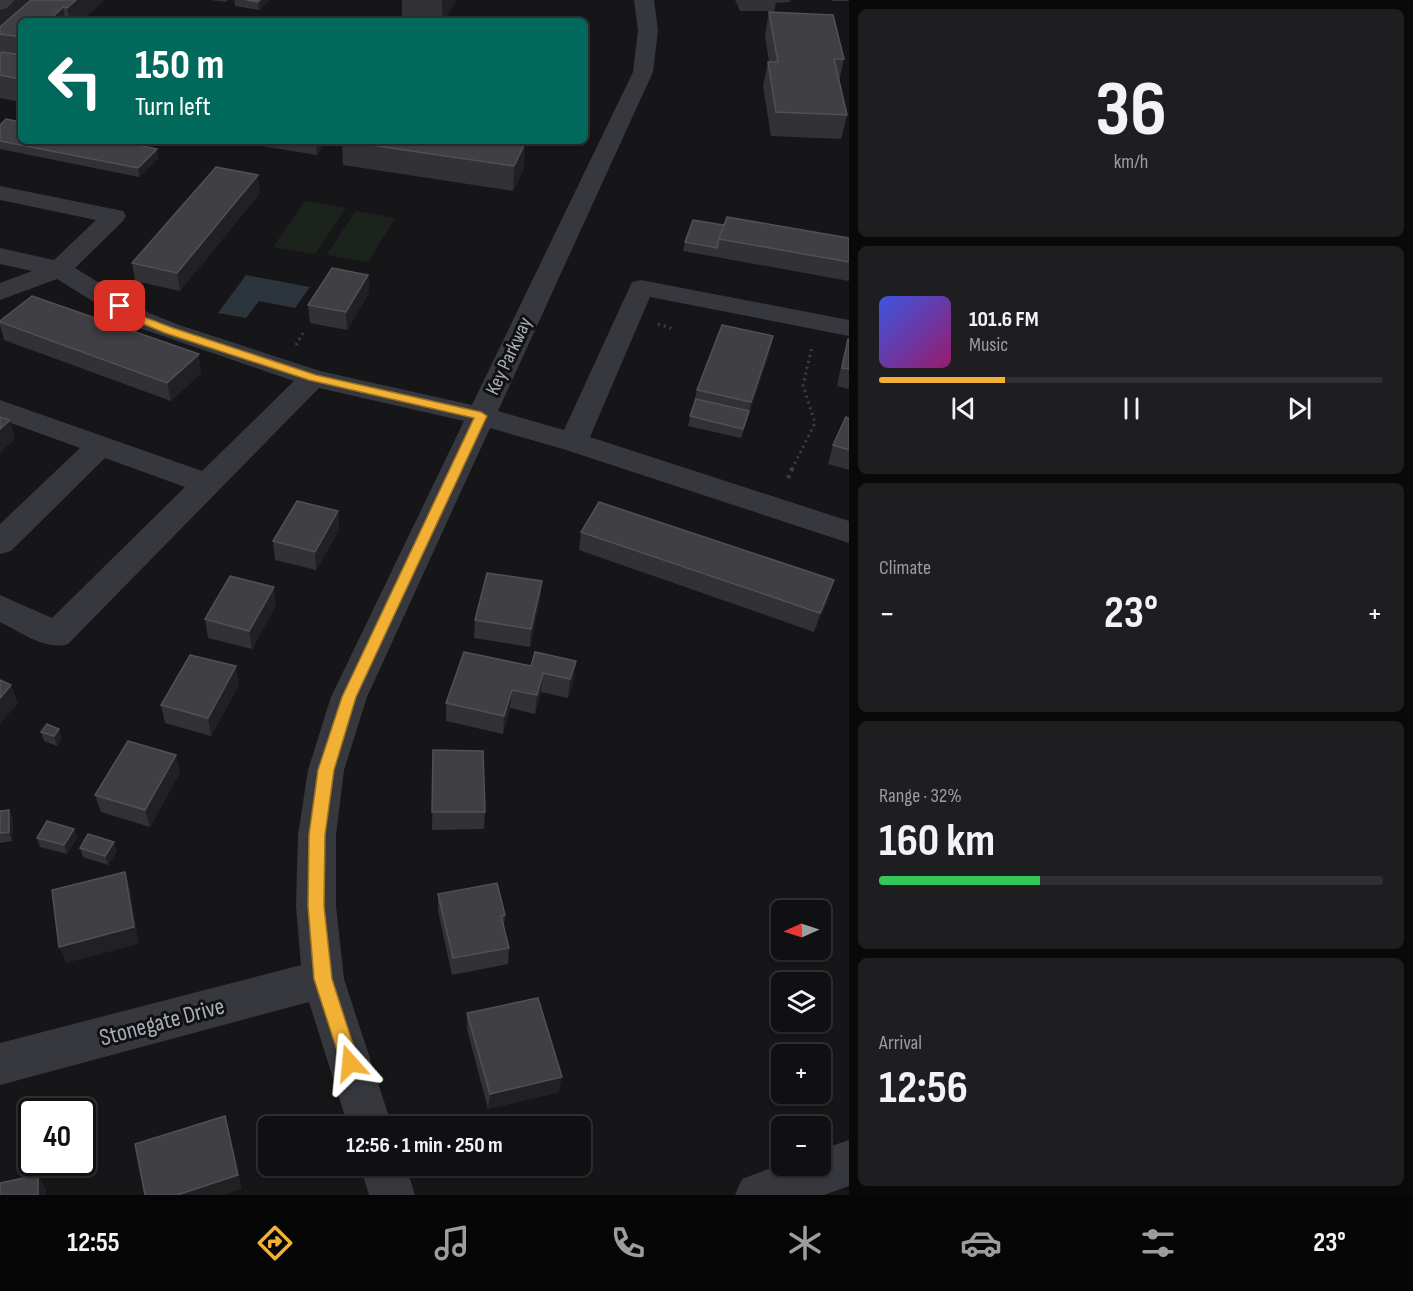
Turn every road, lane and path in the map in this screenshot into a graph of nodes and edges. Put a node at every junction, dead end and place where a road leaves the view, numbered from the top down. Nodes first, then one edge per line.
1 (5, 0) edge
2 (644, 0) edge
3 (0, 4) edge
4 (0, 193) edge
5 (0, 256) edge
6 (59, 269) junction
7 (0, 292) edge
8 (649, 321) dead end
9 (849, 328) edge
10 (674, 329) dead end
11 (812, 347) dead end
12 (313, 378) junction
13 (0, 409) edge
14 (481, 416) junction
15 (573, 442) junction
16 (101, 445) junction
17 (788, 478) dead end
18 (207, 484) junction
19 (849, 532) edge
20 (0, 543) edge
21 (0, 607) edge
22 (323, 979) junction
23 (0, 1064) edge
24 (367, 1116) edge
25 (849, 1163) edge
26 (386, 1176) edge
27 (392, 1195) edge
28 (758, 1195) edge

1 - 3 street
2 - 14 street, Key Parkway
4 - 6 street
5 - 6 street
6 - 7 street
6 - 12 street
8 - 10 path
9 - 15 street
11 - 17 path
12 - 14 street
12 - 18 street
13 - 16 street
14 - 15 street
14 - 22 street, Key Parkway
15 - 19 street
16 - 18 street
16 - 20 street
18 - 21 street
22 - 23 street, Stonegate Drive
22 - 24 street, Key Parkway
25 - 28 street
26 - 27 street

